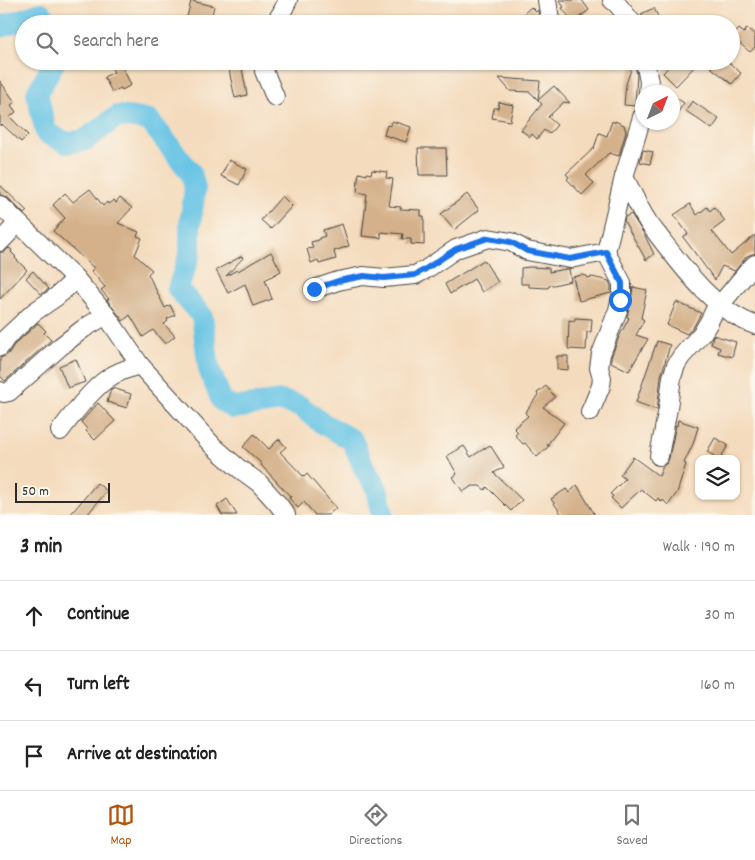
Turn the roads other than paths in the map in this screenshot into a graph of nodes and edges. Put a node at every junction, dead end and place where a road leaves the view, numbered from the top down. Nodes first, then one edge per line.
1 (288, 0) edge
2 (547, 0) edge
3 (612, 0) edge
4 (280, 15) edge
5 (549, 15) edge
6 (626, 15) edge
7 (264, 70) edge
8 (647, 70) edge
9 (649, 85) edge
10 (274, 97) dead end
11 (638, 130) edge
12 (624, 177) junction
13 (0, 205) edge
14 (18, 223) junction
15 (0, 242) edge
16 (606, 252) junction
17 (755, 264) edge
18 (76, 279) junction
19 (314, 289) dead end
20 (719, 304) junction
21 (106, 315) junction
22 (755, 325) edge
23 (0, 347) edge
24 (140, 365) junction
25 (0, 391) edge
26 (590, 412) dead end
27 (60, 431) dead end
28 (659, 456) dead end
29 (286, 515) edge

1 - 4 street
2 - 5 street
3 - 6 street
7 - 10 street
8 - 9 street
11 - 12 street
12 - 16 street
12 - 20 street
13 - 14 street
14 - 15 street
14 - 18 street
16 - 19 street
16 - 26 street
17 - 20 street
18 - 21 street
18 - 23 street
20 - 22 street
20 - 28 street
21 - 24 street
21 - 25 street
24 - 27 street
24 - 29 street

